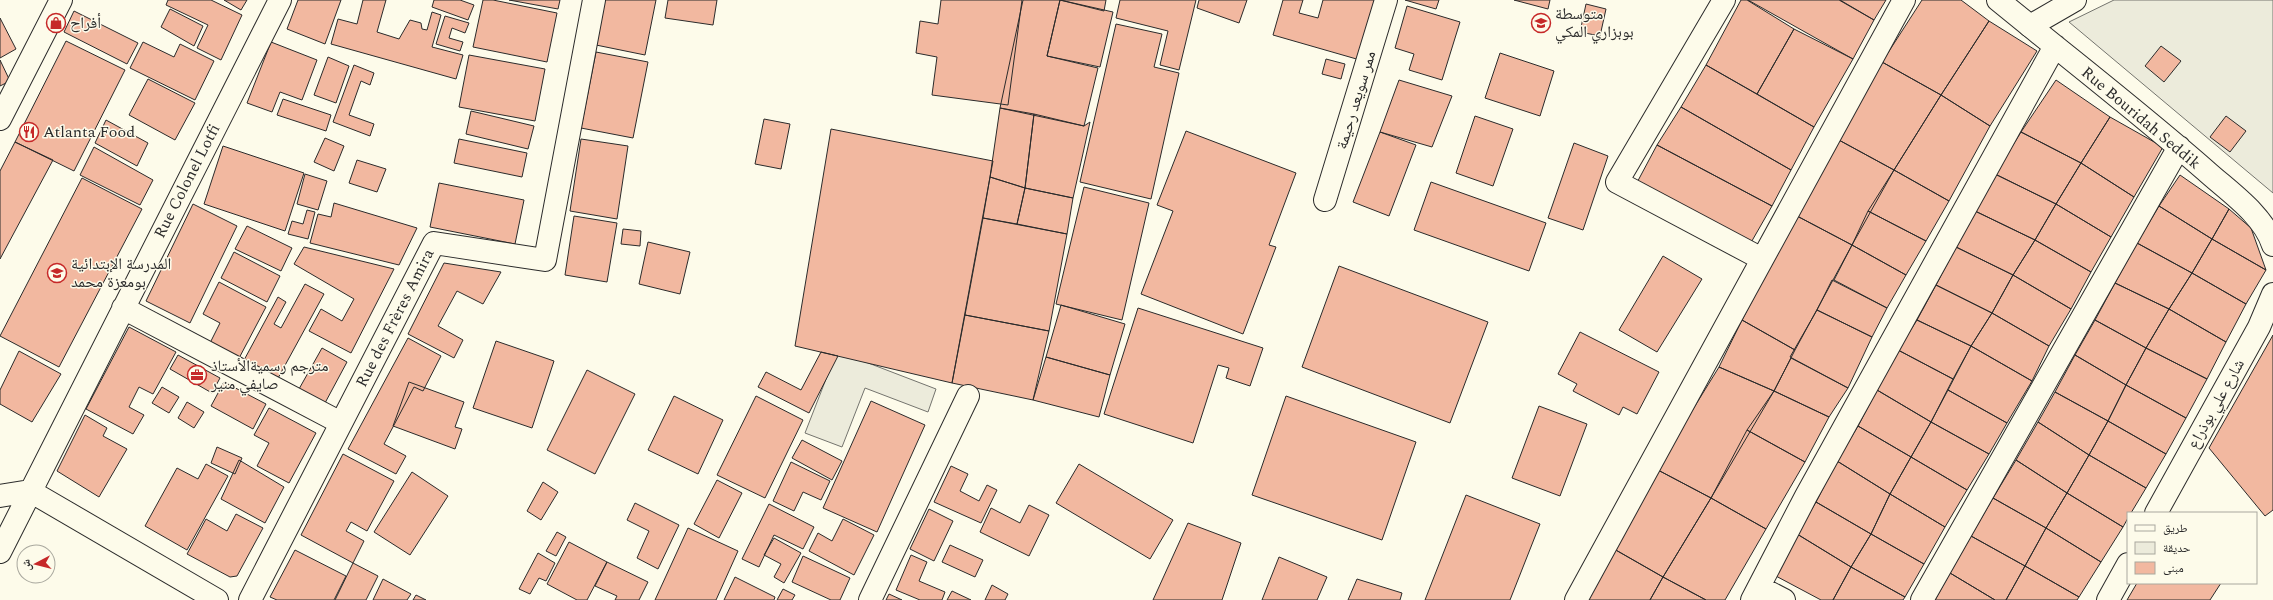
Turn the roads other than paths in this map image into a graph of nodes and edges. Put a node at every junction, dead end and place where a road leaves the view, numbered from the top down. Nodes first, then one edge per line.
1 (61, 0) edge
2 (280, 0) edge
3 (594, 0) edge
4 (1386, 0) edge
5 (1724, 0) edge
6 (1904, 0) edge
7 (1998, 0) edge
8 (2075, 0) edge
9 (2030, 26) junction
10 (2056, 46) junction
11 (0, 119) edge
12 (2179, 147) junction
13 (1325, 200) dead end
14 (2273, 245) edge
15 (1762, 259) junction
16 (2273, 294) edge
17 (123, 308) junction
18 (968, 396) dead end
19 (341, 423) junction
20 (30, 491) junction
21 (0, 496) edge
22 (2157, 512) edge
23 (0, 552) edge
24 (2127, 566) edge
25 (1756, 593) edge
26 (217, 600) edge
27 (250, 600) edge
28 (870, 600) edge
29 (1576, 600) edge
30 (1784, 600) edge
31 (1922, 600) edge
32 (2108, 600) edge

1 - 11 street
2 - 17 street, Rue Colonel Lotfi
3 - 19 street, Rue des Frères Amira
4 - 13 street, ممر سويعد رحيمة
5 - 15 street
6 - 15 street
7 - 9 street, Rue Bouridah Seddik
8 - 9 street
9 - 10 street, Rue Bouridah Seddik
10 - 12 street, Rue Bouridah Seddik
10 - 25 street
12 - 14 street, Rue Bouridah Seddik
12 - 31 street
15 - 29 street
16 - 22 street, شارع علي بوذراع
17 - 19 street
17 - 20 street, Rue Colonel Lotfi
18 - 28 street
19 - 27 street, Rue des Frères Amira
20 - 21 street
20 - 23 street, Rue Colonel Lotfi
20 - 26 street
24 - 32 street
25 - 30 street

